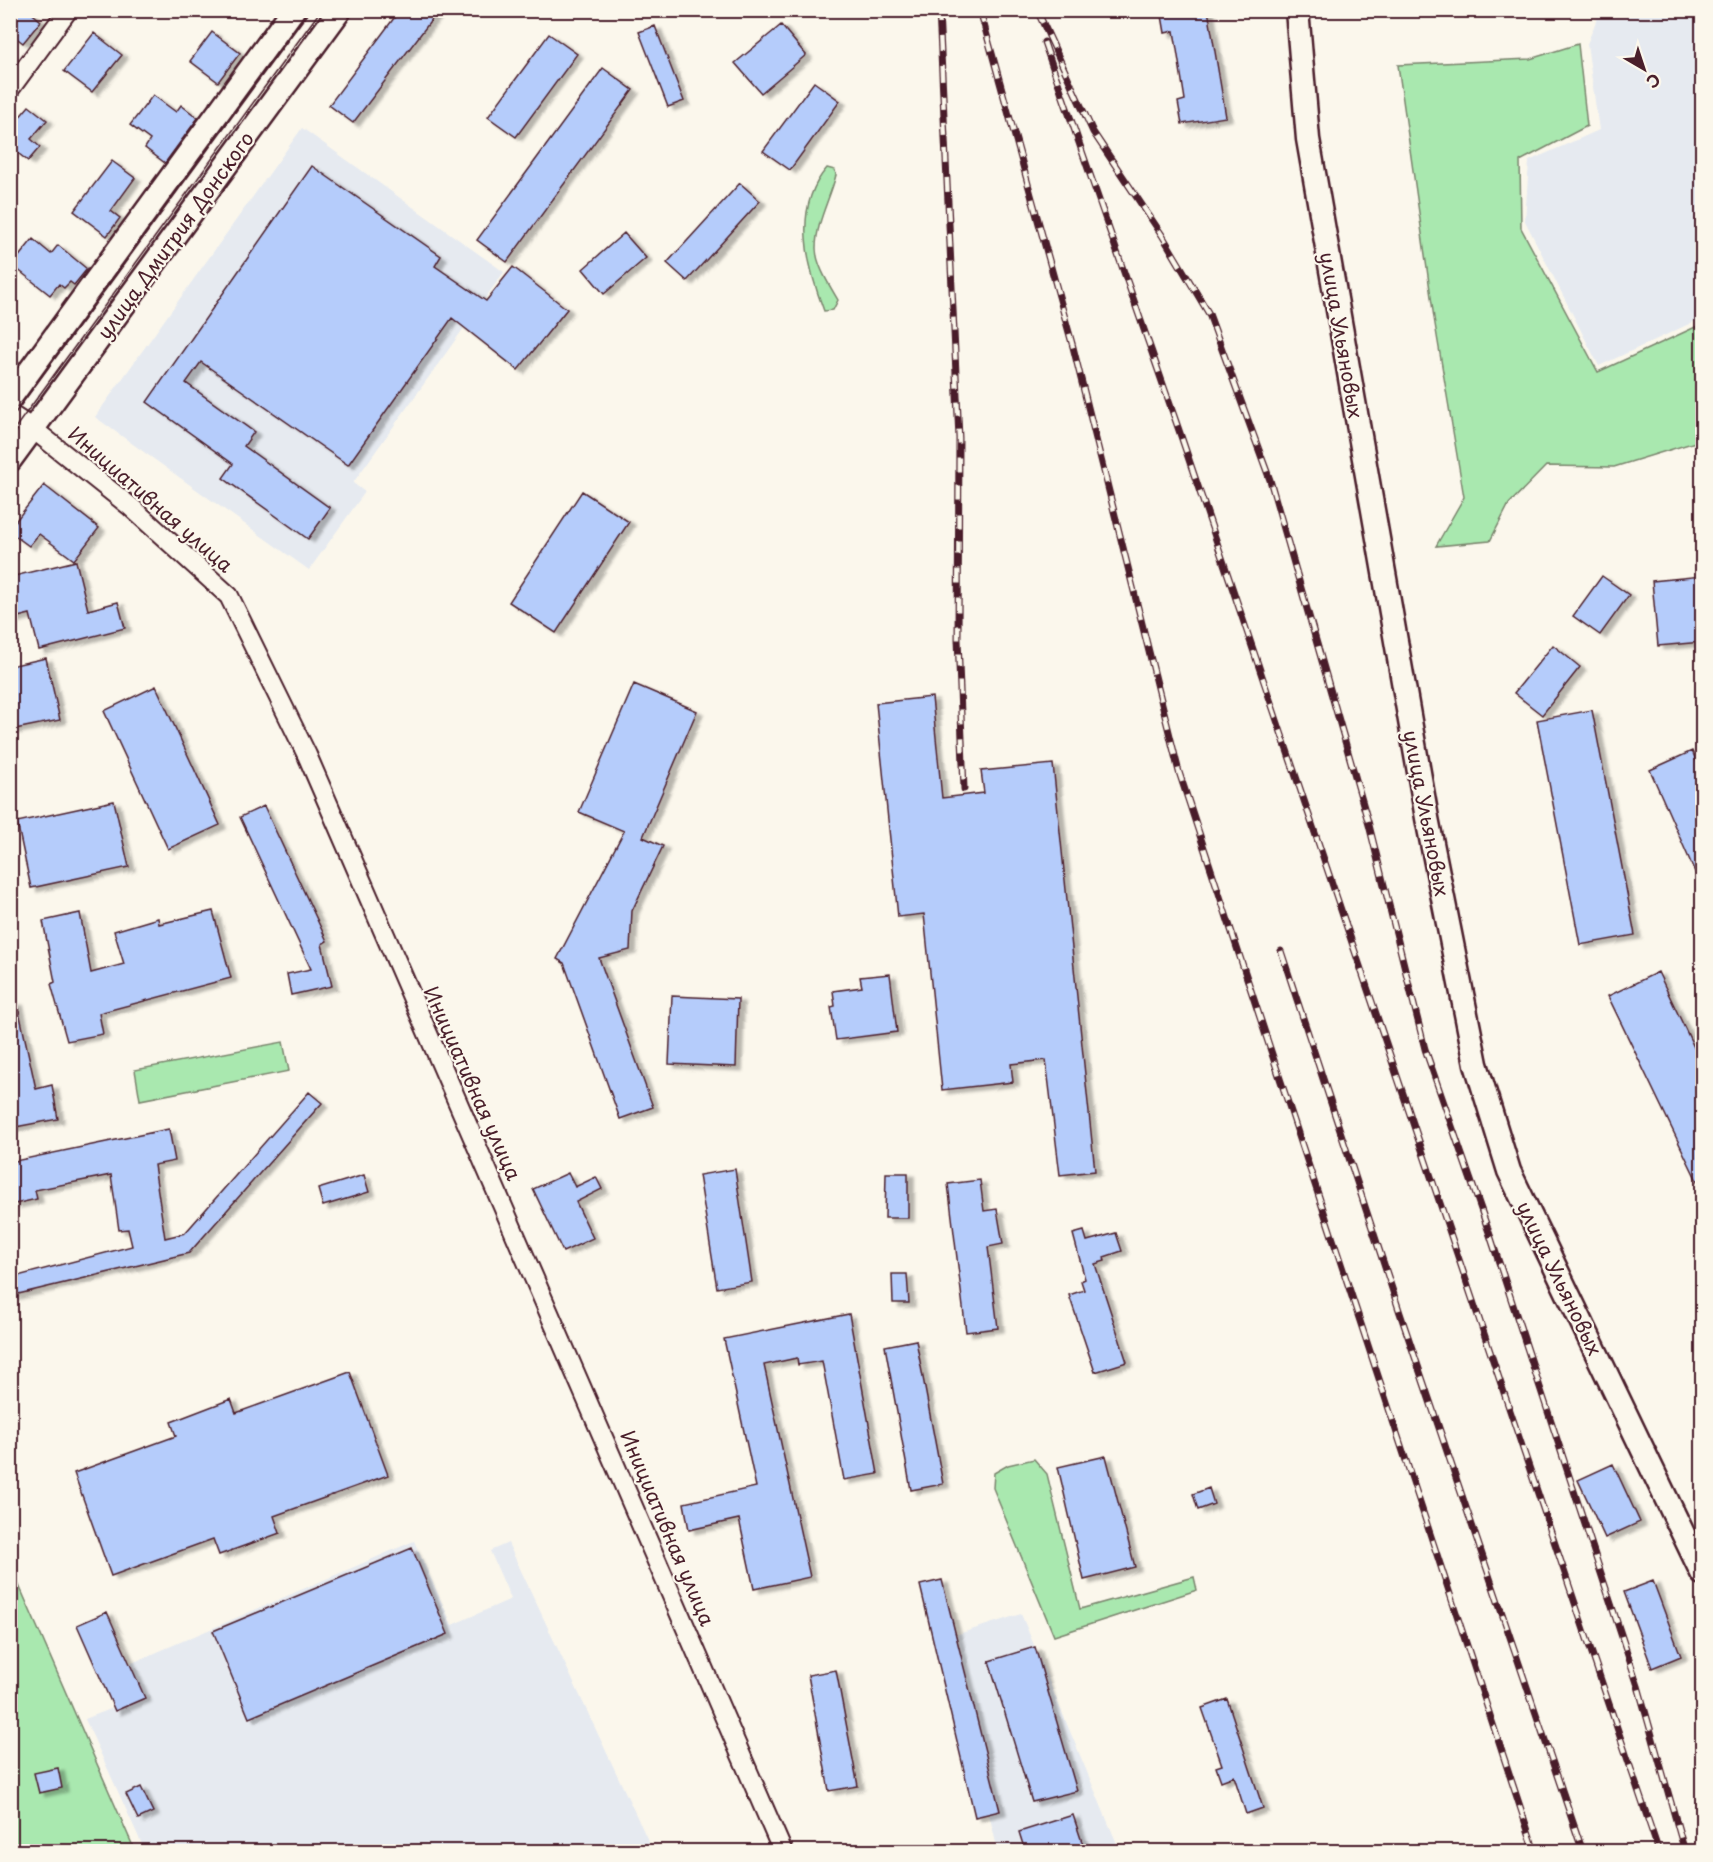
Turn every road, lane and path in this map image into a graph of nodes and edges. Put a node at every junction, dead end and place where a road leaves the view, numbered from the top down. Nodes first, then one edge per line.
1 (68, 10) edge
2 (293, 10) edge
3 (340, 10) edge
4 (1297, 10) edge
5 (10, 89) edge
6 (10, 398) edge
7 (10, 414) edge
8 (33, 429) junction
9 (10, 460) edge
10 (1702, 1573) edge
11 (783, 1851) edge

1 - 5 street
2 - 6 street, улица Дмитрия Донского
3 - 8 street, улица Дмитрия Донского
4 - 10 street, улица Ульяновых
7 - 8 street, Инициативная улица
8 - 9 street, улица Дмитрия Донского
8 - 11 street, Инициативная улица

